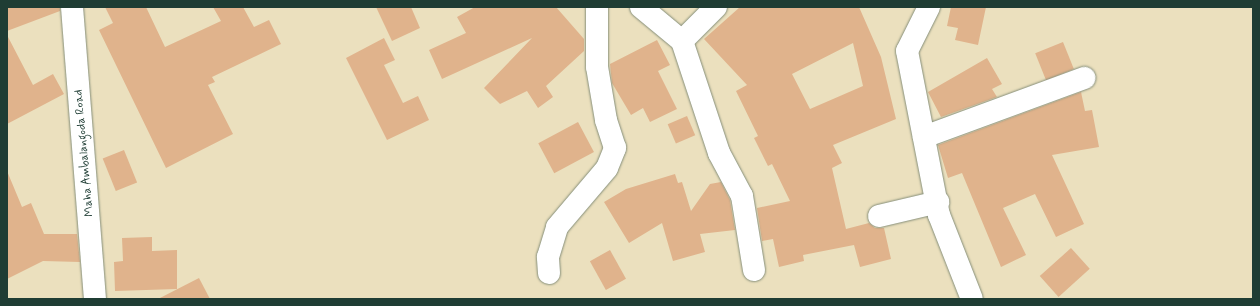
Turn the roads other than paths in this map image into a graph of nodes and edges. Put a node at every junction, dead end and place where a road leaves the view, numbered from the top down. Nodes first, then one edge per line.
1 (72, 7) edge
2 (597, 7) edge
3 (641, 7) edge
4 (716, 7) edge
5 (929, 7) edge
6 (682, 41) junction
7 (1084, 78) dead end
8 (924, 137) junction
9 (938, 202) junction
10 (879, 216) dead end
11 (754, 270) dead end
12 (549, 273) dead end
13 (95, 299) edge
14 (972, 299) edge

1 - 13 street, Maha Ambalangoda Road
2 - 12 street
3 - 6 street
4 - 6 street
5 - 8 street
6 - 11 street
7 - 8 street
8 - 9 street
9 - 10 street
9 - 14 street

